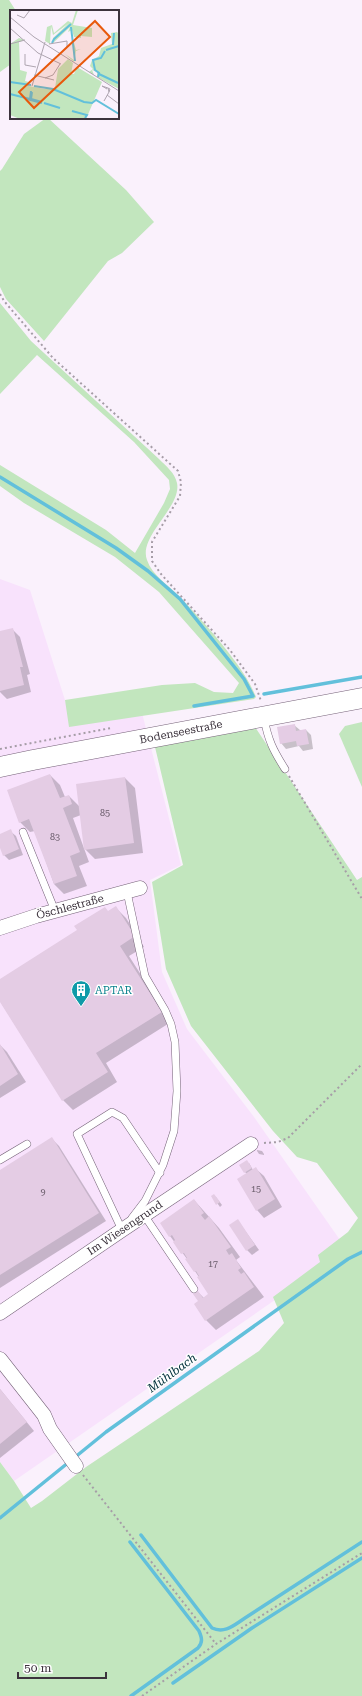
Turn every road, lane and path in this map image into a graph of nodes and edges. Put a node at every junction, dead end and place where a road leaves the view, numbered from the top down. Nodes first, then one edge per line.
1 (0, 294) edge
2 (362, 698) edge
3 (262, 709) junction
4 (0, 767) edge
5 (285, 769) joint
6 (23, 832) dead end
7 (134, 890) joint
8 (362, 899) edge
9 (55, 911) junction
10 (0, 928) edge
11 (362, 1064) edge
12 (27, 1144) dead end
13 (251, 1144) joint
14 (0, 1160) edge
15 (160, 1173) junction
16 (144, 1215) junction
17 (122, 1230) junction
18 (194, 1289) dead end
19 (0, 1313) edge
20 (0, 1359) edge
21 (73, 1462) joint
22 (362, 1553) edge
23 (216, 1644) junction
24 (142, 1696) edge

1 - 3 path
2 - 3 street, Bodenseestraße
3 - 4 street, Bodenseestraße
3 - 5 lane
5 - 8 path
6 - 9 lane
7 - 9 street, Öschlestraße
7 - 15 lane
9 - 10 street, Öschlestraße
11 - 13 path
12 - 14 lane
13 - 16 street, Im Wiesengrund
15 - 17 lane
15 - 17 lane
16 - 17 street, Im Wiesengrund
16 - 18 lane
17 - 19 street, Im Wiesengrund
20 - 21 street
21 - 23 path
22 - 23 path
23 - 24 path

